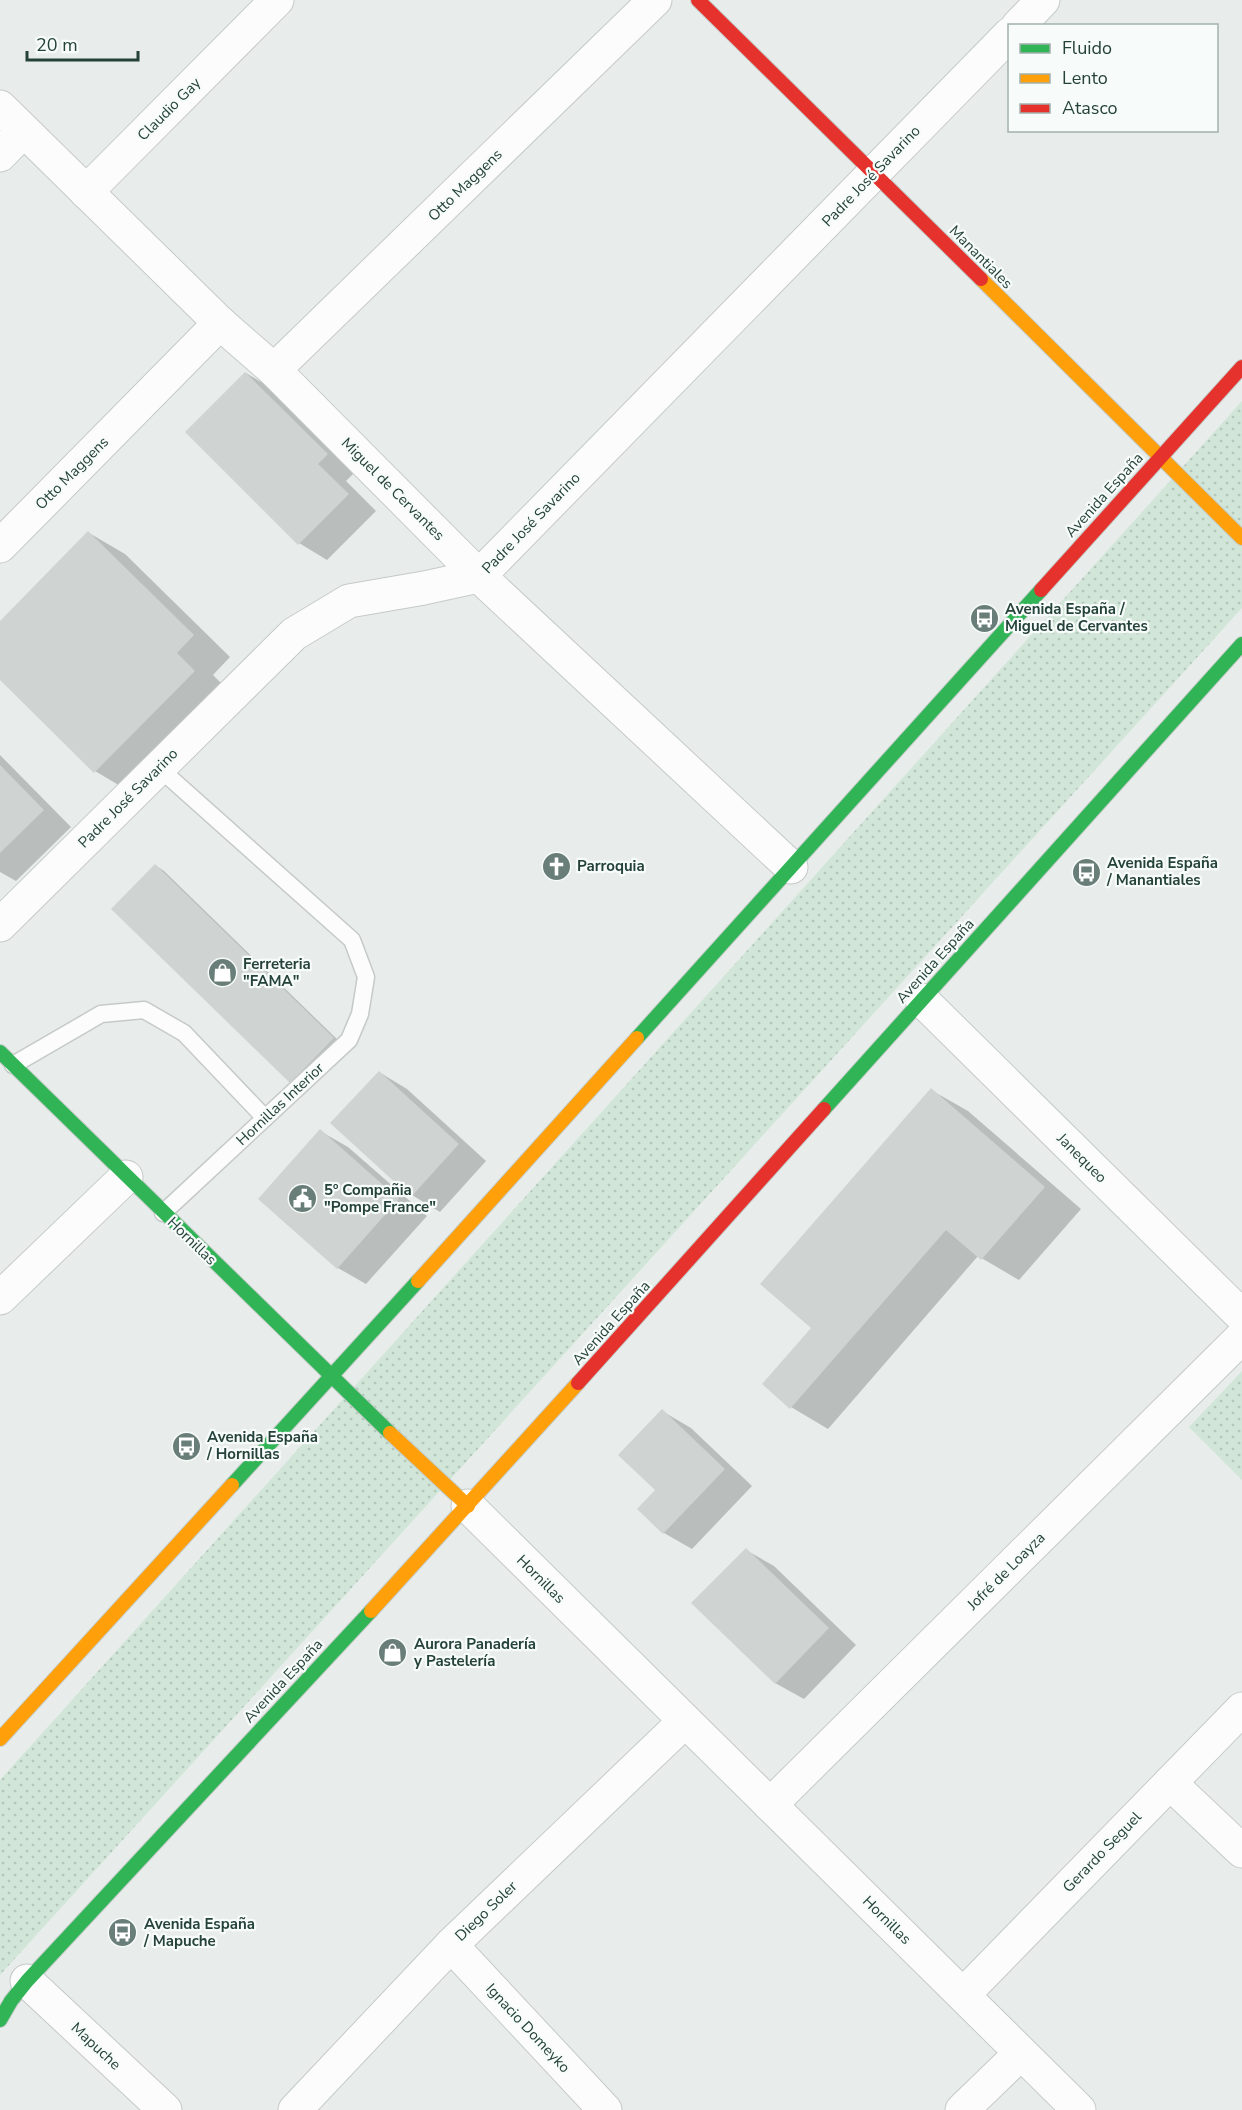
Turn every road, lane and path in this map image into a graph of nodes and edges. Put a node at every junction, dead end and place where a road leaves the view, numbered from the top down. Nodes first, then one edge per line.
1 (655, 0) edge
2 (698, 0) edge
3 (1043, 0) edge
4 (275, 1) edge
5 (1020, 24) edge
6 (1008, 36) edge
7 (0, 107) edge
8 (23, 131) junction
9 (0, 155) edge
10 (873, 173) junction
11 (86, 192) junction
12 (220, 323) junction
13 (1242, 367) edge
14 (274, 370) junction
15 (1160, 458) junction
16 (1242, 538) edge
17 (0, 546) edge
18 (479, 576) junction
19 (1242, 644) edge
20 (159, 768) junction
21 (791, 867) junction
22 (0, 925) edge
23 (922, 1000) junction
24 (0, 1052) edge
25 (13, 1065) junction
26 (265, 1118) junction
27 (126, 1177) junction
28 (163, 1213) junction
29 (0, 1298) edge
30 (1242, 1316) edge
31 (1242, 1337) edge
32 (331, 1377) junction
33 (468, 1506) junction
34 (1242, 1709) edge
35 (685, 1721) junction
36 (0, 1739) edge
37 (1170, 1783) junction
38 (770, 1805) junction
39 (1242, 1851) edge
40 (451, 1945) junction
41 (27, 1981) junction
42 (963, 1995) junction
43 (0, 2020) edge
44 (1021, 2053) junction
45 (165, 2110) edge
46 (295, 2110) edge
47 (605, 2110) edge
48 (962, 2110) edge
49 (1078, 2110) edge

1 - 14 street, Otto Maggens
2 - 10 main road, Manantiales
3 - 5 street
4 - 11 street, Claudio Gay
6 - 10 street, Padre José Savarino
7 - 8 street, Miguel de Cervantes
8 - 9 street
8 - 11 street, Miguel de Cervantes
10 - 15 main road, Manantiales
10 - 18 street, Padre José Savarino
11 - 12 street, Miguel de Cervantes
12 - 14 street, Miguel de Cervantes
12 - 17 street, Otto Maggens
13 - 15 main road, Avenida España
14 - 18 street, Miguel de Cervantes
15 - 16 main road, Manantiales
15 - 21 main road, Avenida España
18 - 20 street, Padre José Savarino
18 - 21 street, Miguel de Cervantes
19 - 23 main road, Avenida España
20 - 22 street, Padre José Savarino
20 - 26 lane, Hornillas Interior
21 - 32 main road, Avenida España
23 - 30 street, Janequeo
23 - 33 main road, Avenida España
24 - 25 main road, Hornillas
25 - 26 lane
25 - 27 main road, Hornillas
26 - 28 lane, Hornillas Interior
27 - 28 main road, Hornillas
27 - 29 street
28 - 32 main road, Hornillas
31 - 38 street, Jofré de Loayza
32 - 33 main road, Hornillas
32 - 36 main road, Avenida España
33 - 35 street, Hornillas
33 - 41 main road, Avenida España
34 - 37 street, Gerardo Seguel
35 - 38 street, Hornillas
35 - 40 street, Diego Soler
37 - 39 street
37 - 42 street, Gerardo Seguel
38 - 42 street, Hornillas
40 - 46 street, Diego Soler
40 - 47 street, Ignacio Domeyko
41 - 43 main road, Avenida España
41 - 45 street, Mapuche
42 - 44 street, Hornillas
44 - 48 street
44 - 49 street, Hornillas

